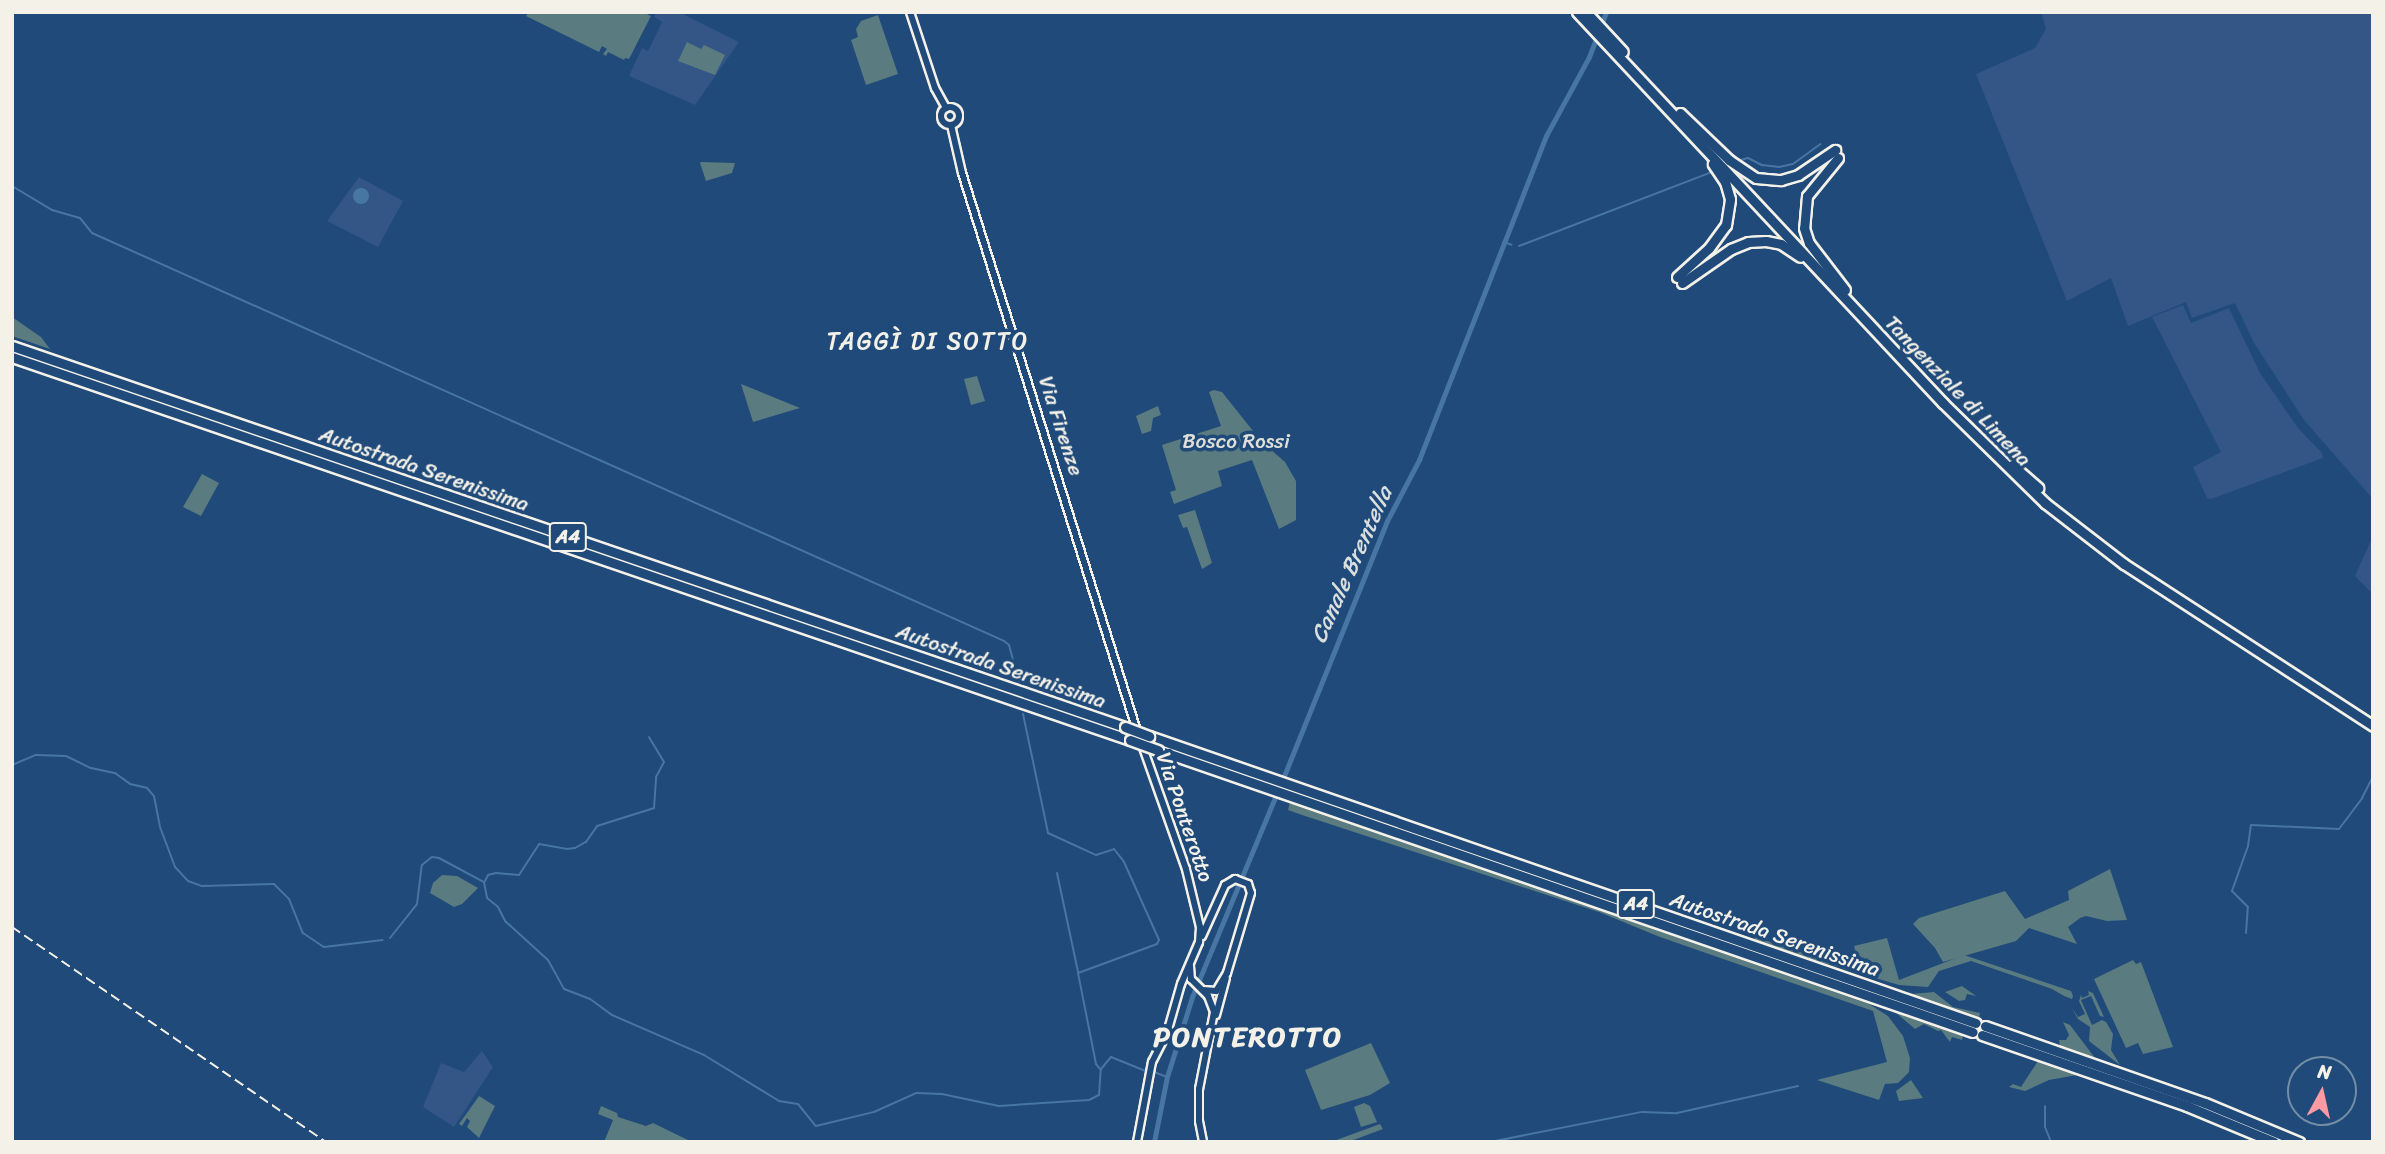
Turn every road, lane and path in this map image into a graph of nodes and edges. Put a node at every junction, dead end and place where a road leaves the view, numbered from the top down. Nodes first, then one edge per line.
1 (910, 12) edge
2 (1577, 12) edge
3 (1586, 12) edge
4 (1622, 56) junction
5 (946, 108) junction
6 (1677, 115) junction
7 (951, 125) junction
8 (1767, 210) junction
9 (1845, 290) junction
10 (1849, 302) junction
11 (12, 346) edge
12 (12, 357) edge
13 (1993, 449) junction
14 (2001, 458) junction
15 (2373, 719) edge
16 (2373, 726) edge
17 (1140, 738) junction
18 (1197, 909) junction
19 (1214, 911) junction
20 (1199, 942) junction
21 (1190, 961) junction
22 (1227, 973) junction
23 (1194, 983) junction
24 (1203, 990) junction
25 (1179, 996) junction
26 (1212, 1027) junction
27 (1979, 1029) junction
28 (1137, 1142) edge
29 (1203, 1142) edge
30 (2274, 1142) edge
31 (2299, 1142) edge

1 - 5 main road
2 - 4 highway, Tangenziale di Limena
3 - 4 highway, Tangenziale di Limena
4 - 6 highway, Tangenziale di Limena
5 - 7 main road
5 - 7 main road
6 - 8 highway, Tangenziale di Limena
6 - 9 highway
6 - 10 highway
7 - 17 main road, Via Firenze
8 - 9 highway, Tangenziale di Limena
8 - 10 highway, Tangenziale di Limena
9 - 13 highway, Tangenziale di Limena
10 - 13 highway, Tangenziale di Limena
11 - 17 highway, Autostrada Serenissima / A4, bridge
12 - 17 highway, Autostrada Serenissima / A4
13 - 14 highway, Tangenziale di Limena
14 - 15 highway, Tangenziale di Limena
14 - 16 highway, Tangenziale di Limena
17 - 18 main road, Via Ponterotto
17 - 27 highway, Autostrada Serenissima / A4
17 - 27 highway, Autostrada Serenissima / A4, bridge
18 - 19 main road, Via Ponterotto
18 - 20 main road, Via Ponterotto
19 - 20 main road
19 - 22 main road
20 - 21 main road, Via Ponterotto
21 - 23 main road
21 - 25 main road, Via Ponterotto
22 - 24 main road
22 - 26 main road
23 - 24 main road
23 - 25 main road
24 - 26 main road
25 - 28 main road, Via Ponterotto
26 - 29 main road
27 - 30 highway, Autostrada Serenissima / A4
27 - 31 highway, Autostrada Serenissima / A4

